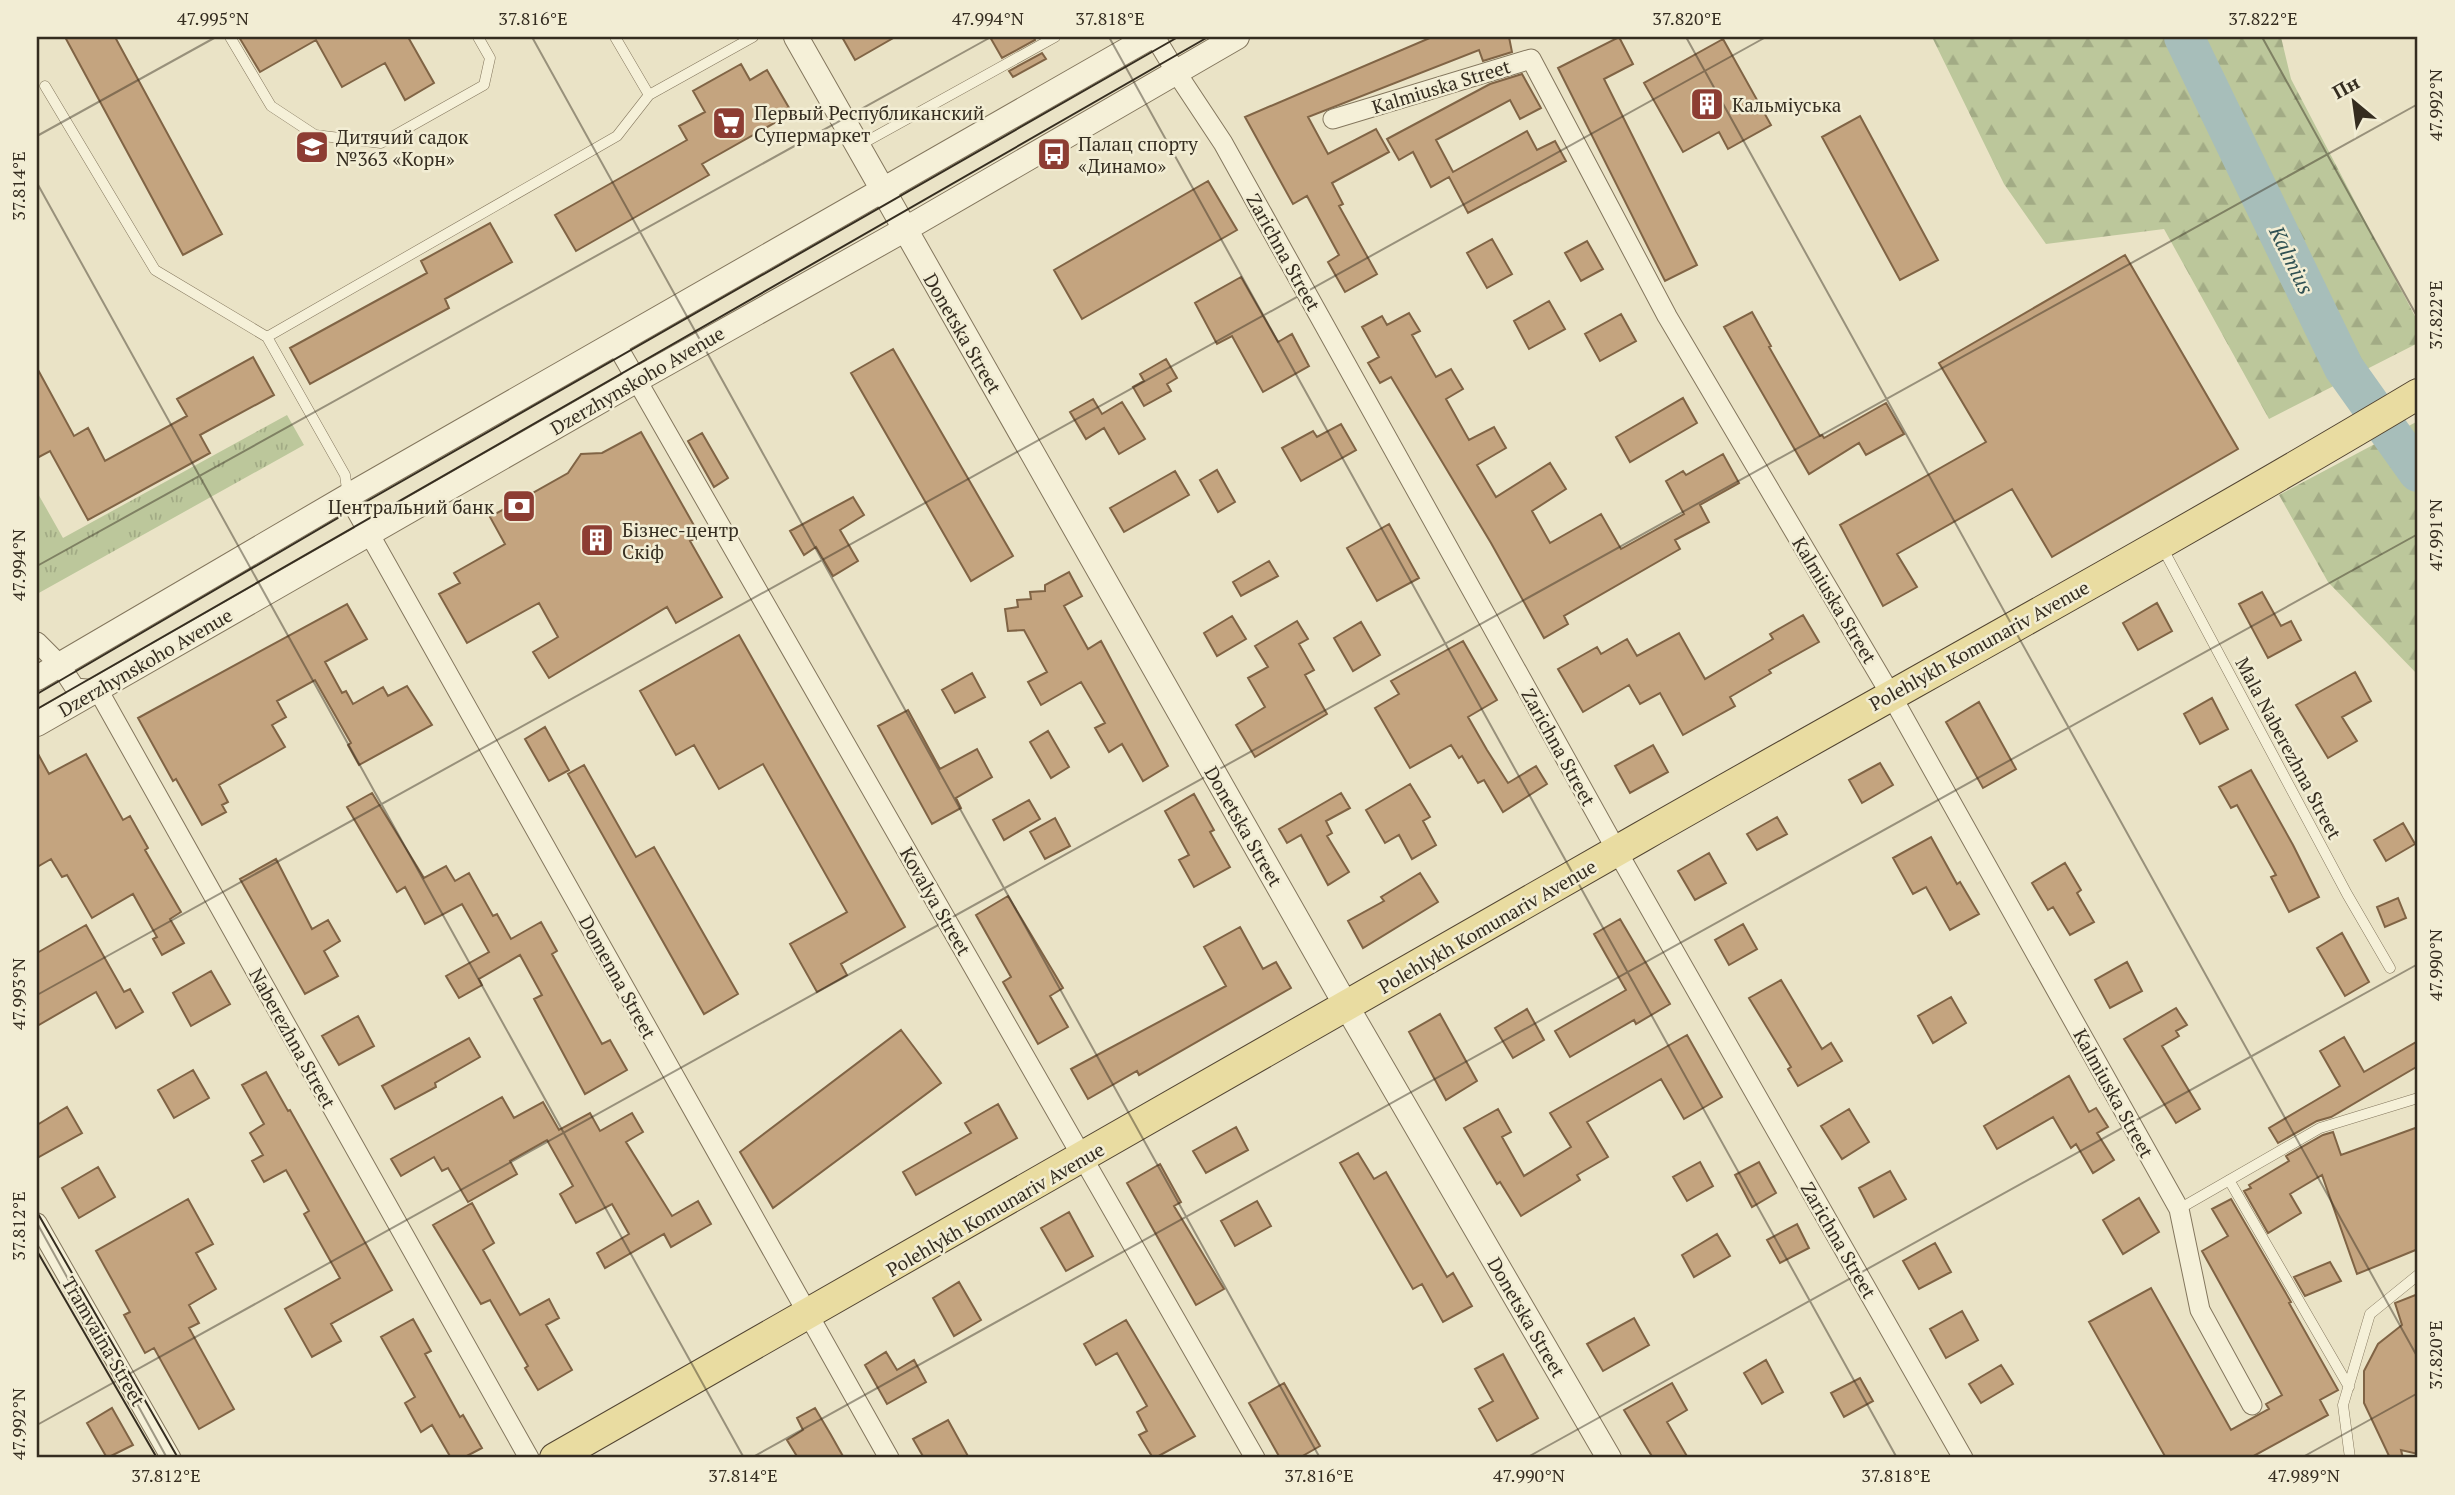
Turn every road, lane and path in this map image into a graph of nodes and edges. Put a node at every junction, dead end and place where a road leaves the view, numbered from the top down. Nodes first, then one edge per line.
1 (230, 37) edge
2 (478, 37) edge
3 (615, 37) edge
4 (753, 37) edge
5 (796, 37) edge
6 (1055, 37) edge
7 (1152, 37) edge
8 (1237, 37) edge
9 (1176, 72) junction
10 (45, 86) dead end
11 (649, 95) junction
12 (1333, 118) dead end
13 (858, 146) junction
14 (882, 191) junction
15 (904, 230) junction
16 (267, 337) junction
17 (616, 344) junction
18 (637, 380) junction
19 (2418, 394) edge
20 (348, 496) junction
21 (369, 533) junction
22 (2161, 543) junction
23 (37, 642) edge
24 (60, 665) junction
25 (37, 678) edge
26 (98, 690) junction
27 (1891, 695) junction
28 (37, 724) edge
29 (1617, 851) junction
30 (2390, 968) dead end
31 (1347, 1007) junction
32 (2418, 1098) edge
33 (1083, 1158) junction
34 (2229, 1180) junction
35 (2179, 1209) junction
36 (37, 1223) edge
37 (2418, 1275) edge
38 (808, 1316) junction
39 (2349, 1387) junction
40 (2252, 1405) dead end
41 (171, 1458) edge
42 (529, 1458) edge
43 (555, 1458) edge
44 (889, 1458) edge
45 (1255, 1458) edge
46 (1609, 1458) edge
47 (1963, 1458) edge
48 (2350, 1458) edge

1 - 2 lane
3 - 11 lane
4 - 11 lane
5 - 13 street
6 - 13 lane
7 - 9 street, Zarichna Street
7 - 14 street, Dzerzhynskoho Avenue
8 - 9 street, Dzerzhynskoho Avenue
9 - 15 street, Dzerzhynskoho Avenue
9 - 29 street, Zarichna Street
10 - 16 lane
11 - 16 lane
12 - 27 street, Kalmiuska Street
13 - 14 street
14 - 15 street, Donetska Street
14 - 17 street, Dzerzhynskoho Avenue
15 - 18 street, Dzerzhynskoho Avenue
15 - 31 street, Donetska Street
16 - 20 lane
17 - 18 street, Kovalya Street
17 - 20 street, Dzerzhynskoho Avenue
18 - 21 street, Dzerzhynskoho Avenue
18 - 33 street, Kovalya Street
19 - 22 main road, Polehlykh Komunariv Avenue
20 - 21 street, Domenna Street
20 - 24 street, Dzerzhynskoho Avenue
21 - 26 street, Dzerzhynskoho Avenue
21 - 38 street, Domenna Street
22 - 27 main road, Polehlykh Komunariv Avenue
22 - 30 lane, Mala Naberezhna Street
23 - 24 street
24 - 25 street, Dzerzhynskoho Avenue
24 - 26 street
26 - 28 street, Dzerzhynskoho Avenue
26 - 42 street, Naberezhna Street
27 - 29 main road, Polehlykh Komunariv Avenue
27 - 35 street, Kalmiuska Street
29 - 31 main road, Polehlykh Komunariv Avenue
29 - 47 street, Zarichna Street
31 - 33 main road, Polehlykh Komunariv Avenue
31 - 46 street, Donetska Street
32 - 34 lane
33 - 38 main road, Polehlykh Komunariv Avenue
33 - 45 street, Kovalya Street
34 - 35 lane
34 - 39 lane
35 - 40 street, Kalmiuska Street
36 - 41 street, Tramvaina Street
37 - 39 lane
38 - 43 main road, Polehlykh Komunariv Avenue
38 - 44 street, Domenna Street
39 - 48 lane

